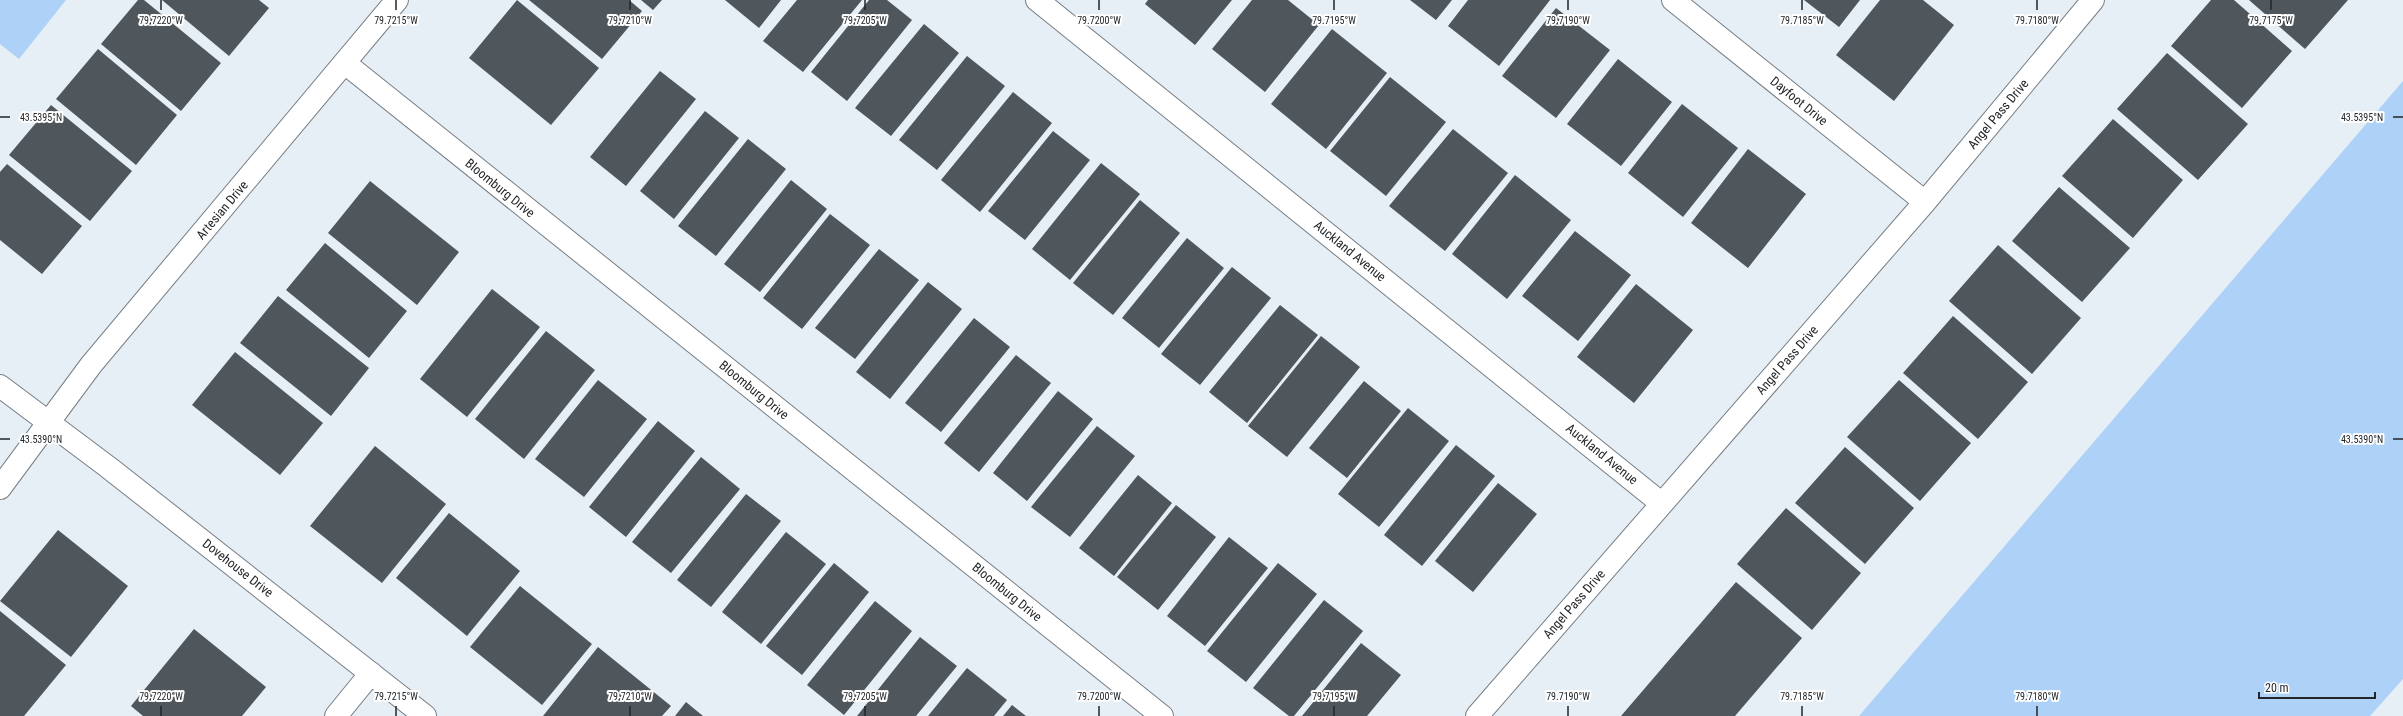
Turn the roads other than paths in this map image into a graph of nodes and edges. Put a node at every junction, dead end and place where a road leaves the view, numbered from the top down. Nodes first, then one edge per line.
1 (397, 0) edge
2 (1037, 0) edge
3 (1673, 0) edge
4 (2093, 0) edge
5 (346, 64) junction
6 (1925, 202) junction
7 (0, 386) edge
8 (49, 423) junction
9 (0, 488) edge
10 (1661, 503) junction
11 (371, 673) junction
12 (336, 716) edge
13 (425, 716) edge
14 (1162, 716) edge
15 (1477, 716) edge

1 - 5 street, Artesian Drive
2 - 10 street, Auckland Avenue
3 - 6 street, Dayfoot Drive
4 - 6 street, Angel Pass Drive
5 - 8 street, Artesian Drive
5 - 14 street, Bloomburg Drive
6 - 10 street, Angel Pass Drive
7 - 8 street, Dovehouse Drive
8 - 9 street, Artesian Drive
8 - 11 street, Dovehouse Drive
10 - 15 street, Angel Pass Drive
11 - 12 street
11 - 13 street, Dovehouse Drive

